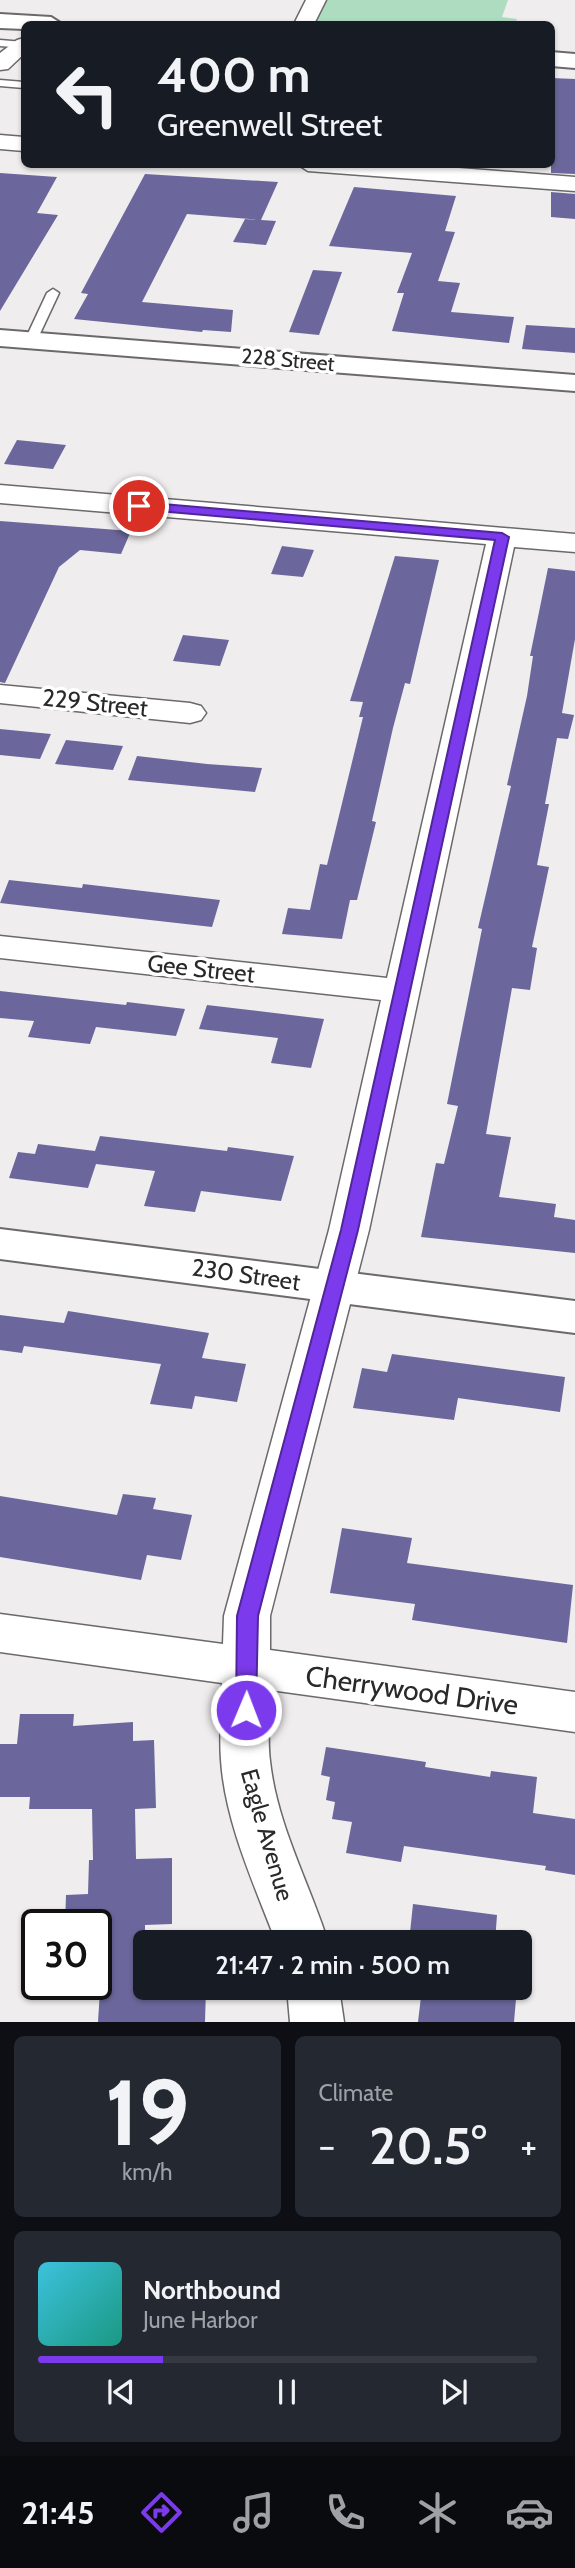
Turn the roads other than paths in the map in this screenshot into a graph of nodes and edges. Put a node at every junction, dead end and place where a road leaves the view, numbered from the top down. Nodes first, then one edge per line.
1 (55, 0) edge
2 (316, 0) edge
3 (0, 21) edge
4 (42, 21) edge
5 (306, 21) edge
6 (21, 23) edge
7 (21, 46) edge
8 (555, 59) edge
9 (575, 61) edge
10 (0, 63) edge
11 (21, 82) edge
12 (0, 142) edge
13 (21, 144) edge
14 (361, 168) edge
15 (575, 184) edge
16 (53, 293) dead end
17 (0, 338) edge
18 (31, 340) junction
19 (575, 383) edge
20 (0, 494) edge
21 (502, 537) junction
22 (575, 543) edge
23 (0, 694) edge
24 (190, 713) dead end
25 (0, 947) edge
26 (401, 991) junction
27 (0, 1244) edge
28 (334, 1288) junction
29 (575, 1317) edge
30 (0, 1633) edge
31 (247, 1668) junction
32 (575, 1712) edge
33 (297, 1930) edge
34 (314, 2000) edge
35 (317, 2022) edge

1 - 4 street
2 - 5 street
3 - 6 street
7 - 10 street
8 - 9 street
10 - 11 lane
12 - 13 street
14 - 15 street
16 - 18 lane
17 - 18 street, 228 Street
18 - 19 street, 228 Street
20 - 21 street
21 - 22 street
21 - 26 street, Eagle Avenue
23 - 24 street, 229 Street
25 - 26 street, Gee Street
26 - 28 street, Eagle Avenue
27 - 28 street, 230 Street
28 - 29 street, 230 Street
28 - 31 street, Eagle Avenue
30 - 31 street, Cherrywood Drive
31 - 32 street, Cherrywood Drive
31 - 33 street, Eagle Avenue
34 - 35 street

